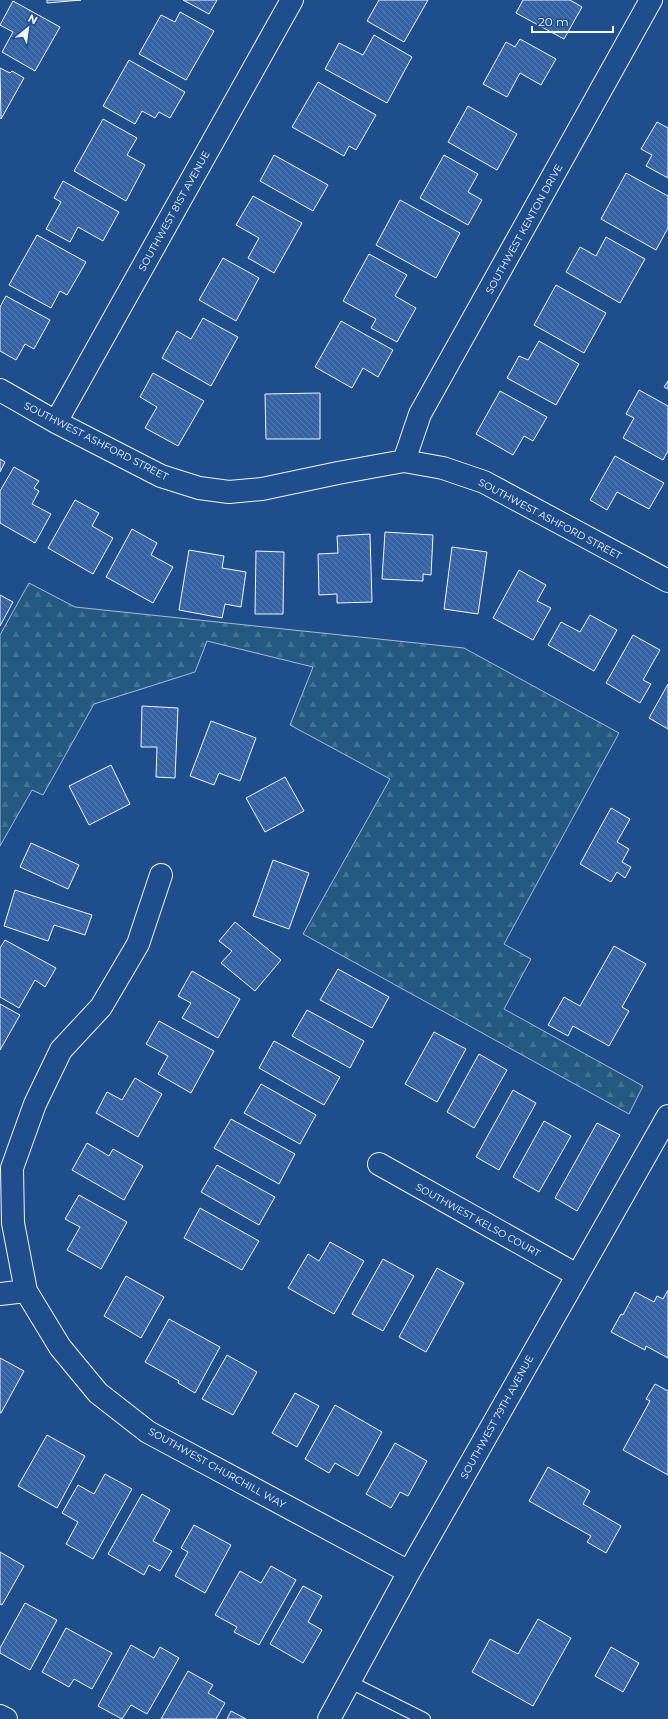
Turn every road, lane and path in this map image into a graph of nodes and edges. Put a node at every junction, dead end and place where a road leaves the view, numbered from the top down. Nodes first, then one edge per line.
1 (292, 0) edge
2 (651, 0) edge
3 (0, 390) edge
4 (56, 422) junction
5 (404, 461) junction
6 (668, 580) edge
7 (162, 875) dead end
8 (668, 1116) edge
9 (379, 1164) dead end
10 (576, 1275) junction
11 (26, 1291) junction
12 (0, 1294) edge
13 (409, 1572) junction
14 (350, 1682) junction
15 (0, 1716) edge
16 (6, 1719) edge
17 (329, 1719) edge
18 (424, 1719) edge

1 - 4 street, SOUTHWEST 81ST AVENUE
2 - 5 street, SOUTHWEST KENTON DRIVE
3 - 4 street, SOUTHWEST ASHFORD STREET
4 - 5 street, SOUTHWEST ASHFORD STREET
5 - 6 street, SOUTHWEST ASHFORD STREET
7 - 11 street
8 - 10 street, SOUTHWEST 79TH AVENUE
9 - 10 street, SOUTHWEST KELSO COURT
10 - 13 street, SOUTHWEST 79TH AVENUE
11 - 12 street
11 - 13 street, SOUTHWEST CHURCHILL WAY
13 - 14 street, SOUTHWEST 79TH AVENUE
14 - 17 street, SOUTHWEST 79TH AVENUE
14 - 18 lane
15 - 16 street

